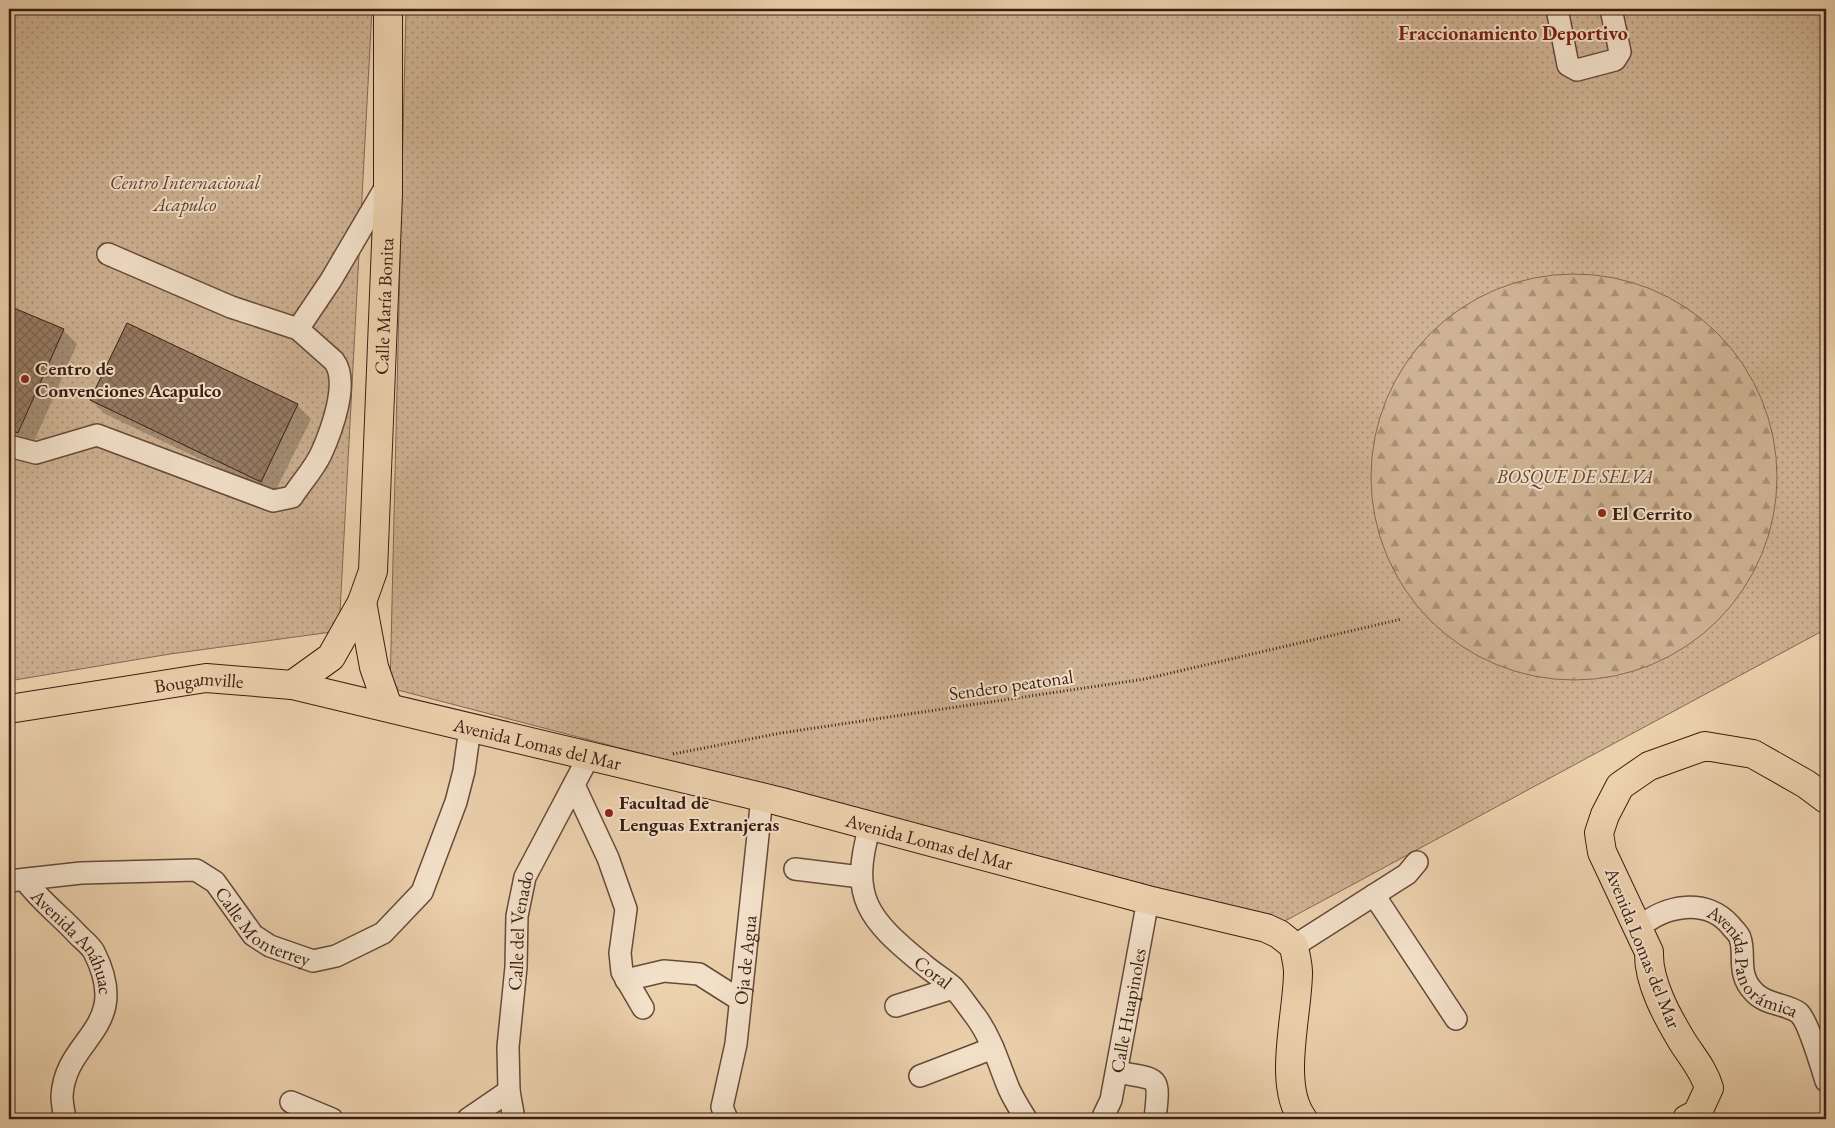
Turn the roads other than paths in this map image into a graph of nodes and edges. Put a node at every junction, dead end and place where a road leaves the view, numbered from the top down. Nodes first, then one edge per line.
1 (388, 9) edge
2 (1557, 9) edge
3 (1611, 9) edge
4 (388, 183) junction
5 (108, 254) dead end
6 (298, 329) junction
7 (9, 446) edge
8 (362, 602) junction
9 (292, 685) junction
10 (388, 707) junction
11 (9, 709) edge
12 (470, 728) junction
13 (589, 756) junction
14 (574, 786) junction
15 (762, 798) junction
16 (1826, 799) edge
17 (870, 826) junction
18 (1417, 862) dead end
19 (795, 869) dead end
20 (861, 877) junction
21 (17, 881) edge
22 (1374, 895) junction
23 (1148, 900) junction
24 (1639, 928) junction
25 (1294, 946) junction
26 (626, 980) junction
27 (953, 988) junction
28 (740, 1000) junction
29 (896, 1006) dead end
30 (643, 1008) dead end
31 (1456, 1019) dead end
32 (993, 1048) junction
33 (1117, 1072) junction
34 (920, 1076) dead end
35 (1826, 1081) edge
36 (509, 1092) junction
37 (291, 1102) dead end
38 (1298, 1116) edge
39 (65, 1119) edge
40 (332, 1119) edge
41 (468, 1119) edge
42 (514, 1119) edge
43 (727, 1119) edge
44 (1026, 1119) edge
45 (1102, 1119) edge
46 (1155, 1119) edge
47 (1687, 1119) edge

1 - 4 main road, Calle María Bonita
2 - 3 street
4 - 6 street
4 - 8 main road, Calle María Bonita
5 - 6 street
6 - 7 street
8 - 9 main road, Calle María Bonita
8 - 10 main road, Calle María Bonita
9 - 10 main road, Bougamville
9 - 11 main road, Bougamville
10 - 12 main road, Avenida Lomas del Mar
12 - 13 main road, Avenida Lomas del Mar
12 - 21 street, Calle Monterrey
13 - 14 street, Calle del Venado
13 - 15 main road, Avenida Lomas del Mar
14 - 26 street
14 - 36 street, Calle del Venado
15 - 17 main road, Avenida Lomas del Mar
15 - 28 street, Oja de Agua
16 - 24 main road, Avenida Lomas del Mar
17 - 20 street, Coral
17 - 23 main road, Avenida Lomas del Mar
18 - 22 street
19 - 20 street
20 - 27 street, Coral
21 - 39 street, Avenida Anáhuac
22 - 25 street
22 - 31 street
23 - 25 main road, Avenida Lomas del Mar
23 - 33 street, Calle Huapinoles
24 - 35 street, Avenida Panorámica
24 - 47 main road, Avenida Lomas del Mar
25 - 38 main road
26 - 28 street
26 - 30 street
27 - 29 street
27 - 32 street, Coral
28 - 43 street, Oja de Agua
32 - 34 street
32 - 44 street, Coral
33 - 45 street, Calle Huapinoles
33 - 46 street
36 - 41 street
36 - 42 street, Calle del Venado
37 - 40 street

